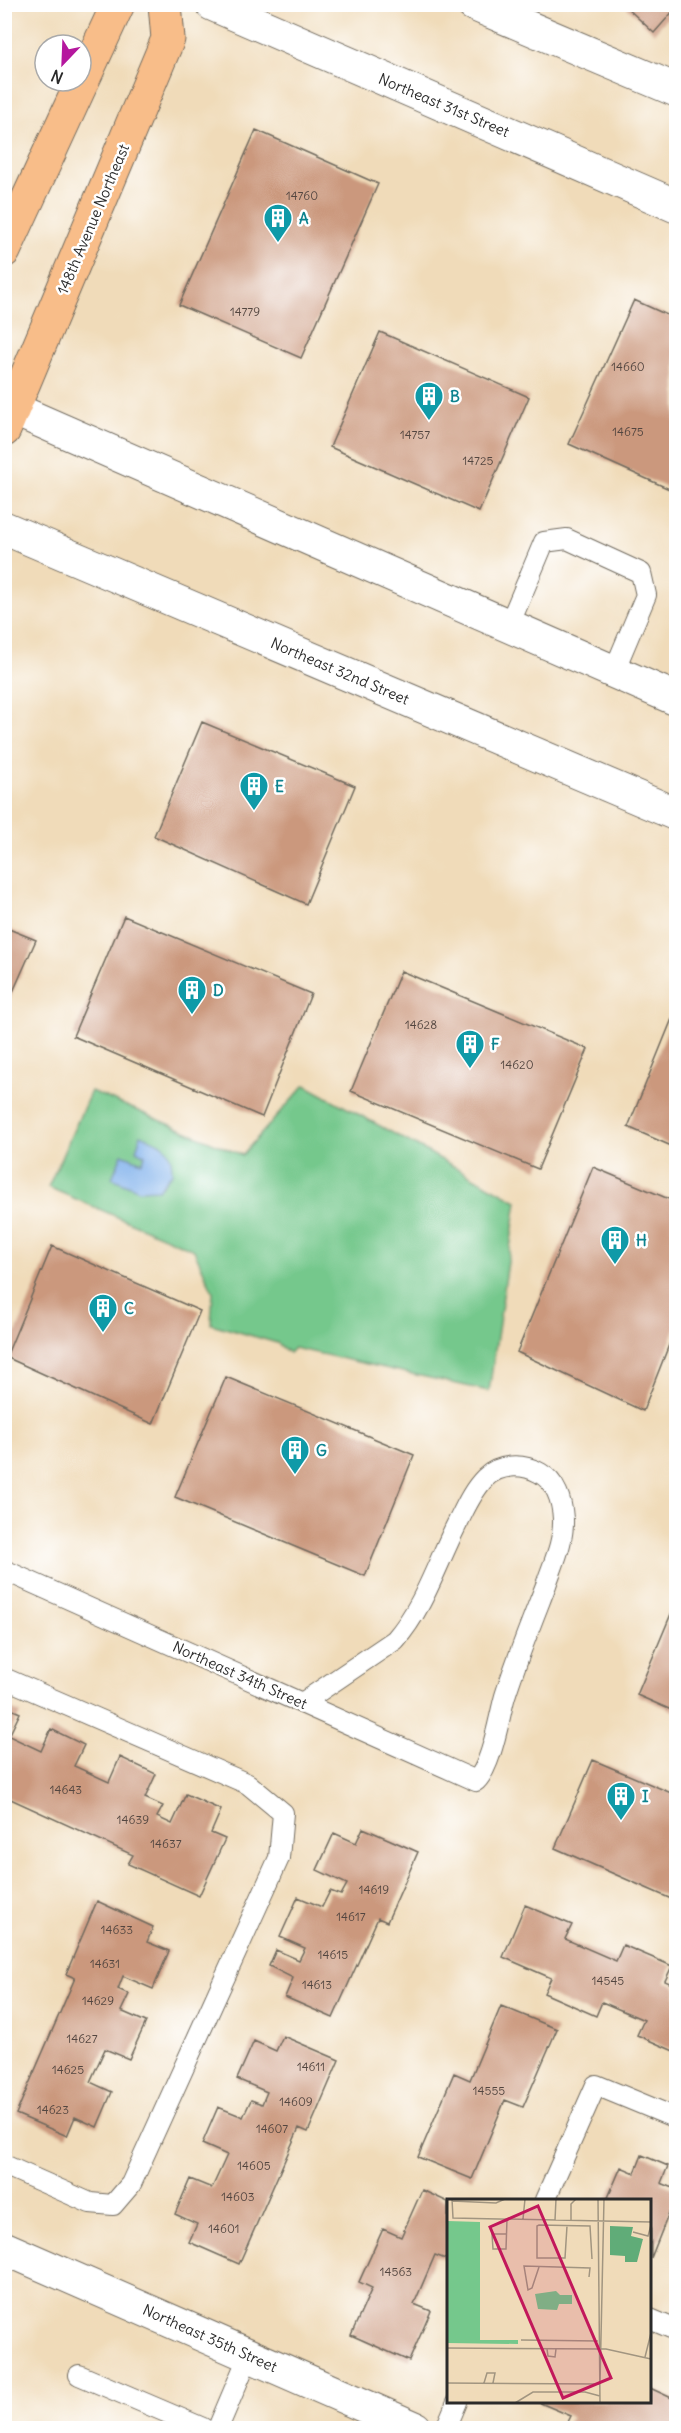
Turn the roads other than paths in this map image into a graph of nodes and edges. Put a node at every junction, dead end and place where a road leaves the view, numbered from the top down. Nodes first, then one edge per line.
1 (118, 4) edge
2 (165, 4) edge
3 (212, 4) edge
4 (473, 4) edge
5 (676, 90) edge
6 (676, 206) edge
7 (4, 251) edge
8 (8, 415) edge
9 (4, 528) edge
10 (509, 625) junction
11 (614, 671) junction
12 (676, 699) edge
13 (676, 814) edge
14 (4, 1570) edge
15 (4, 1678) edge
16 (302, 1703) junction
17 (676, 2118) edge
18 (4, 2165) edge
19 (545, 2199) edge
20 (4, 2248) edge
21 (651, 2319) edge
22 (676, 2330) edge
23 (249, 2355) junction
24 (79, 2375) dead end
25 (457, 2403) edge
26 (203, 2428) edge
27 (218, 2428) edge
28 (415, 2428) edge
29 (446, 2428) edge

1 - 7 main road
2 - 8 main road, 148th Avenue Northeast
3 - 6 street, Northeast 31st Street
4 - 5 street
8 - 10 street
9 - 13 street, Northeast 32nd Street
10 - 11 street
10 - 11 lane
11 - 12 street
14 - 16 lane, Northeast 34th Street
15 - 18 lane
16 - 16 lane, Northeast 34th Street
17 - 19 lane
20 - 23 street, Northeast 35th Street
21 - 22 lane
23 - 27 lane
23 - 28 street, Northeast 35th Street
24 - 26 lane
25 - 29 lane

